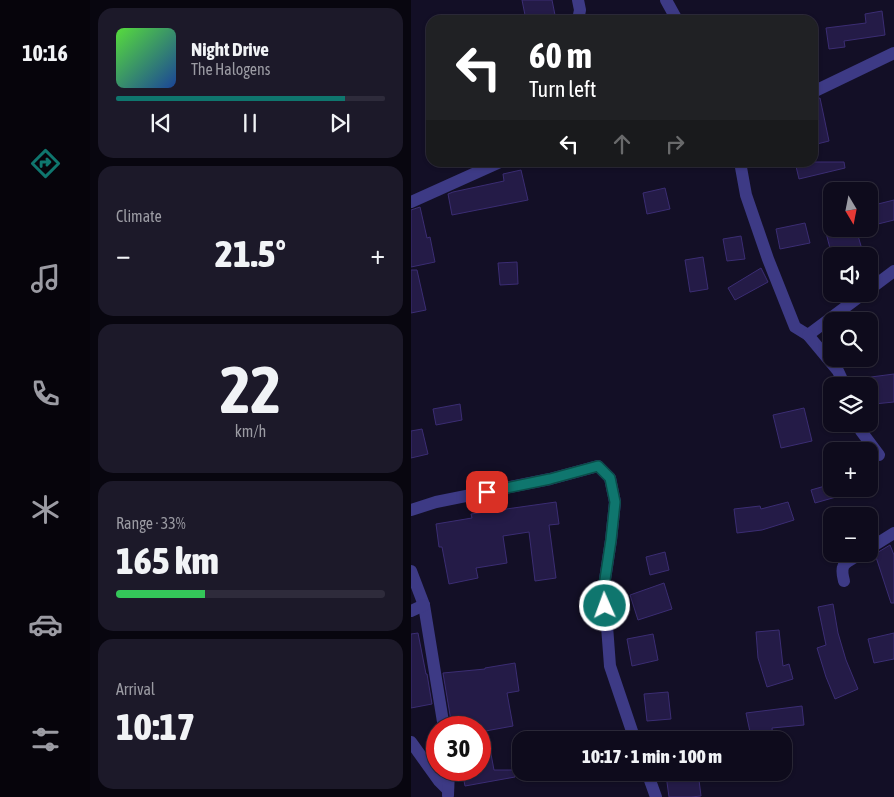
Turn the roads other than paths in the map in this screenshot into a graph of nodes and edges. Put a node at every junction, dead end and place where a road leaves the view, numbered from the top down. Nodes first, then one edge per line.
1 (578, 0) edge
2 (665, 0) edge
3 (578, 15) edge
4 (674, 15) edge
5 (894, 53) edge
6 (818, 90) edge
7 (489, 167) edge
8 (741, 167) edge
9 (411, 202) edge
10 (894, 271) edge
11 (878, 283) edge
12 (852, 302) edge
13 (808, 335) junction
14 (841, 377) edge
15 (862, 432) edge
16 (879, 456) dead end
17 (411, 510) edge
18 (894, 533) edge
19 (878, 543) edge
20 (847, 562) edge
21 (411, 571) edge
22 (844, 581) dead end
23 (424, 605) junction
24 (411, 612) edge
25 (442, 716) edge
26 (632, 731) edge
27 (411, 742) edge
28 (650, 781) edge
29 (448, 793) edge
30 (656, 797) edge

1 - 3 street
2 - 4 street
5 - 6 street
7 - 9 street
8 - 13 street
10 - 11 street
12 - 13 street
13 - 14 street
15 - 16 street
17 - 26 street
18 - 19 street
20 - 22 street
21 - 23 street
23 - 24 street
23 - 25 street
27 - 29 street
28 - 30 street

